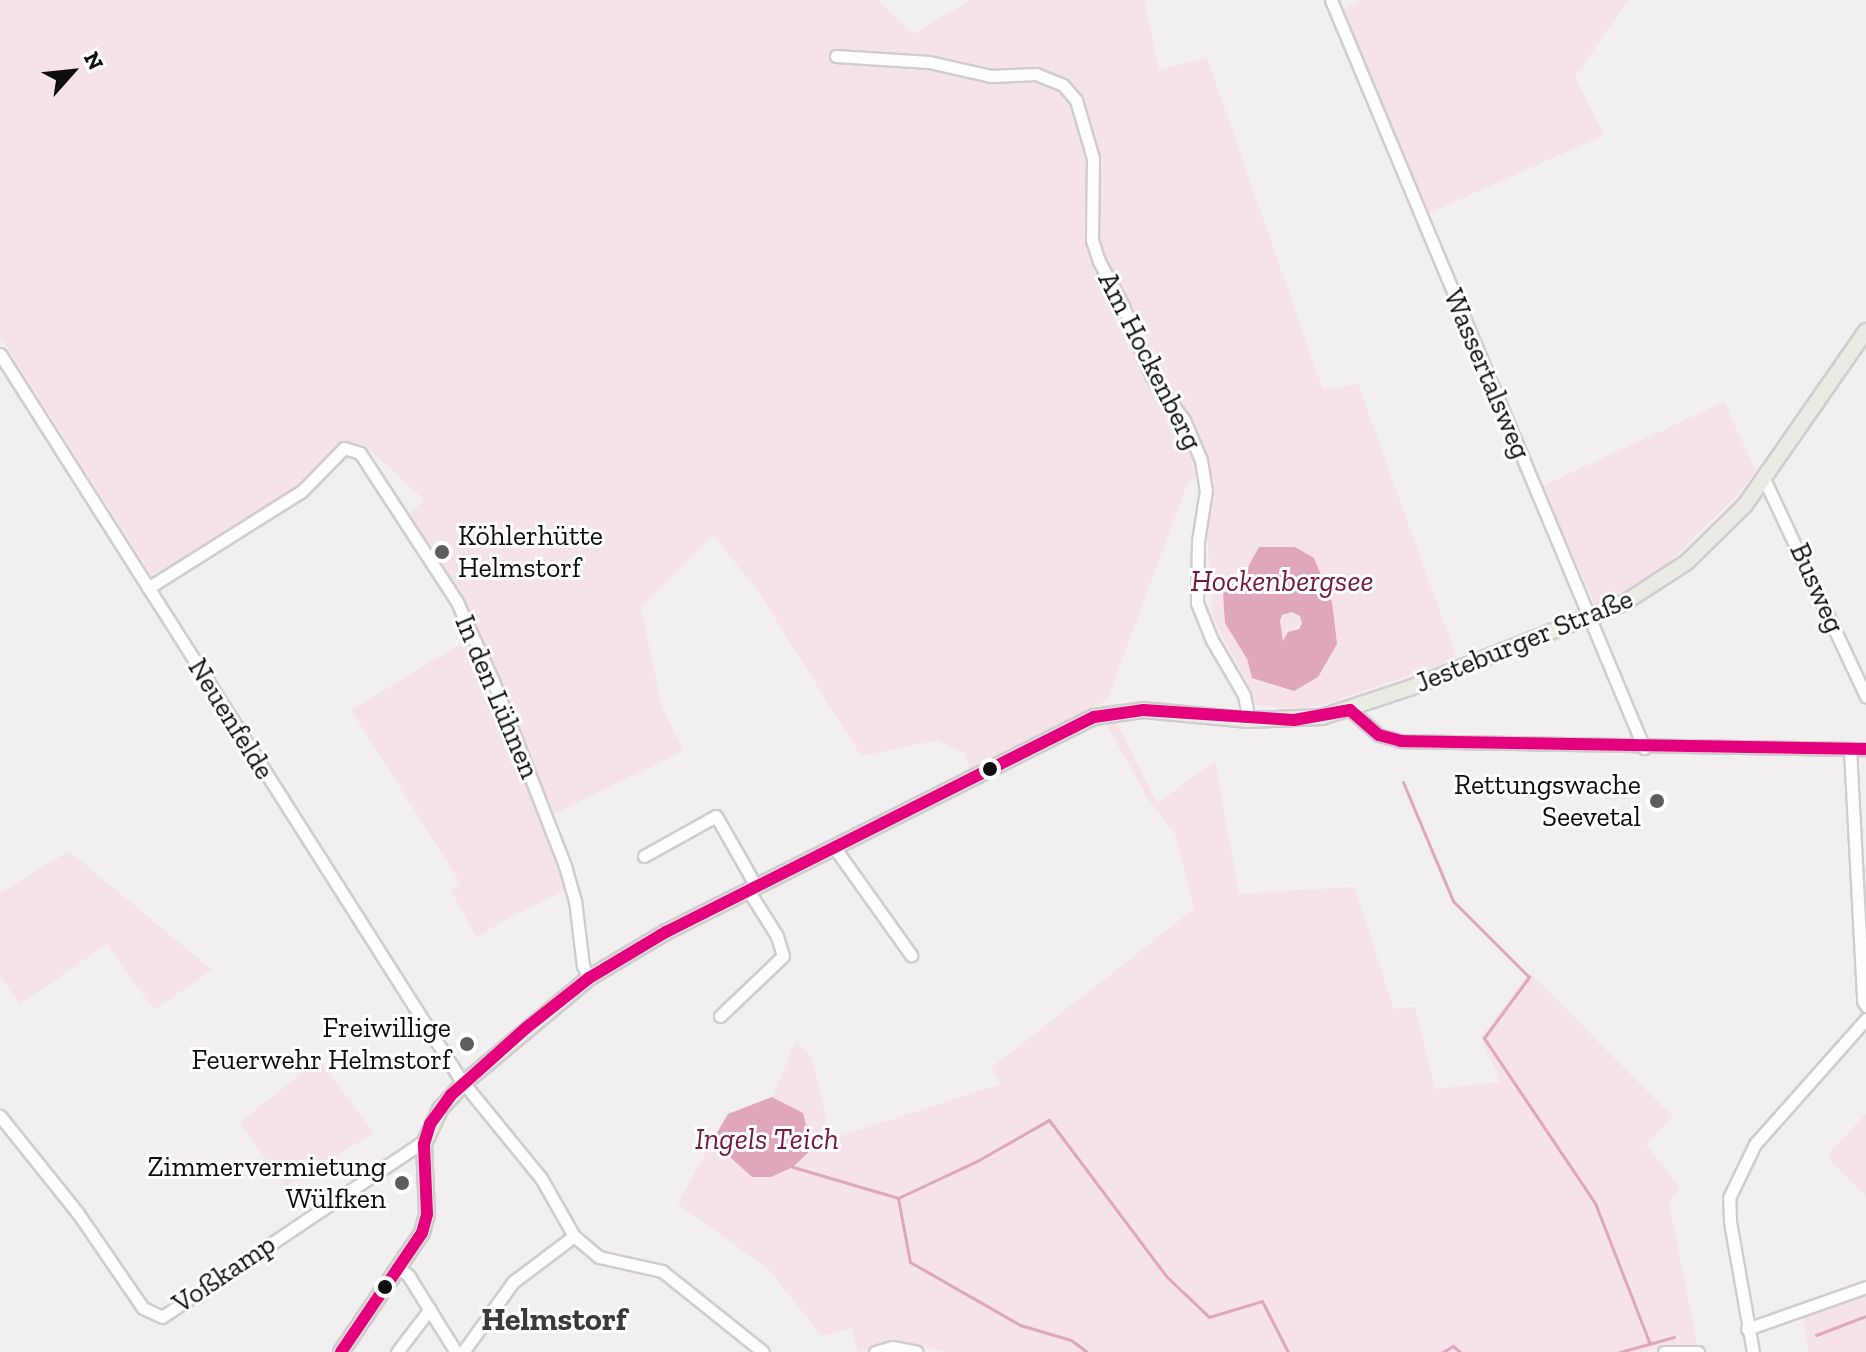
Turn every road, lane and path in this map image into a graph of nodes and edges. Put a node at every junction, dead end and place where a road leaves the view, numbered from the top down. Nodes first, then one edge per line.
1 (1331, 0) edge
2 (836, 56) dead end
3 (1866, 331) edge
4 (0, 354) edge
5 (1765, 481) junction
6 (148, 588) junction
7 (1590, 619) junction
8 (1866, 697) edge
9 (1350, 710) junction
10 (1249, 720) junction
11 (1644, 748) junction
12 (1850, 749) junction
13 (1866, 749) edge
14 (834, 847) junction
15 (644, 856) dead end
16 (752, 888) junction
17 (911, 955) dead end
18 (589, 978) junction
19 (1866, 1006) edge
20 (720, 1016) dead end
21 (1866, 1019) edge
22 (464, 1083) junction
23 (0, 1116) edge
24 (424, 1144) junction
25 (574, 1236) junction
26 (400, 1269) junction
27 (1866, 1287) edge
28 (430, 1309) junction
29 (1747, 1329) junction
30 (341, 1352) edge
31 (397, 1352) edge
32 (456, 1352) edge
33 (463, 1352) edge
34 (763, 1352) edge
35 (875, 1352) edge
36 (917, 1352) edge
37 (1664, 1352) edge
38 (1698, 1352) edge
39 (1753, 1352) edge

1 - 7 street, Wassertalsweg
2 - 10 street, Am Hockenberg
3 - 5 main road, Jesteburger Straße
4 - 6 street, Neuenfelde
5 - 7 main road, Jesteburger Straße
5 - 8 street, Busweg
6 - 18 street, In den Lühnen
6 - 22 street, Neuenfelde
7 - 9 main road, Jesteburger Straße
7 - 11 street, Wassertalsweg
9 - 10 main road, Jesteburger Straße
9 - 11 street
10 - 14 main road, Jesteburger Straße
11 - 12 street
12 - 13 street
12 - 19 street
14 - 16 main road, Jesteburger Straße
14 - 17 street
15 - 16 street
16 - 18 main road, Jesteburger Straße
16 - 20 street
18 - 22 main road, Jesteburger Straße
21 - 29 street
22 - 24 main road, Jesteburger Straße
22 - 25 street, Neuenfelde
23 - 24 street, Voßkamp
24 - 26 main road
25 - 33 street
25 - 34 street
26 - 28 street
26 - 30 main road
27 - 29 street
28 - 31 street
28 - 32 street
29 - 39 street
35 - 36 street
37 - 38 street

